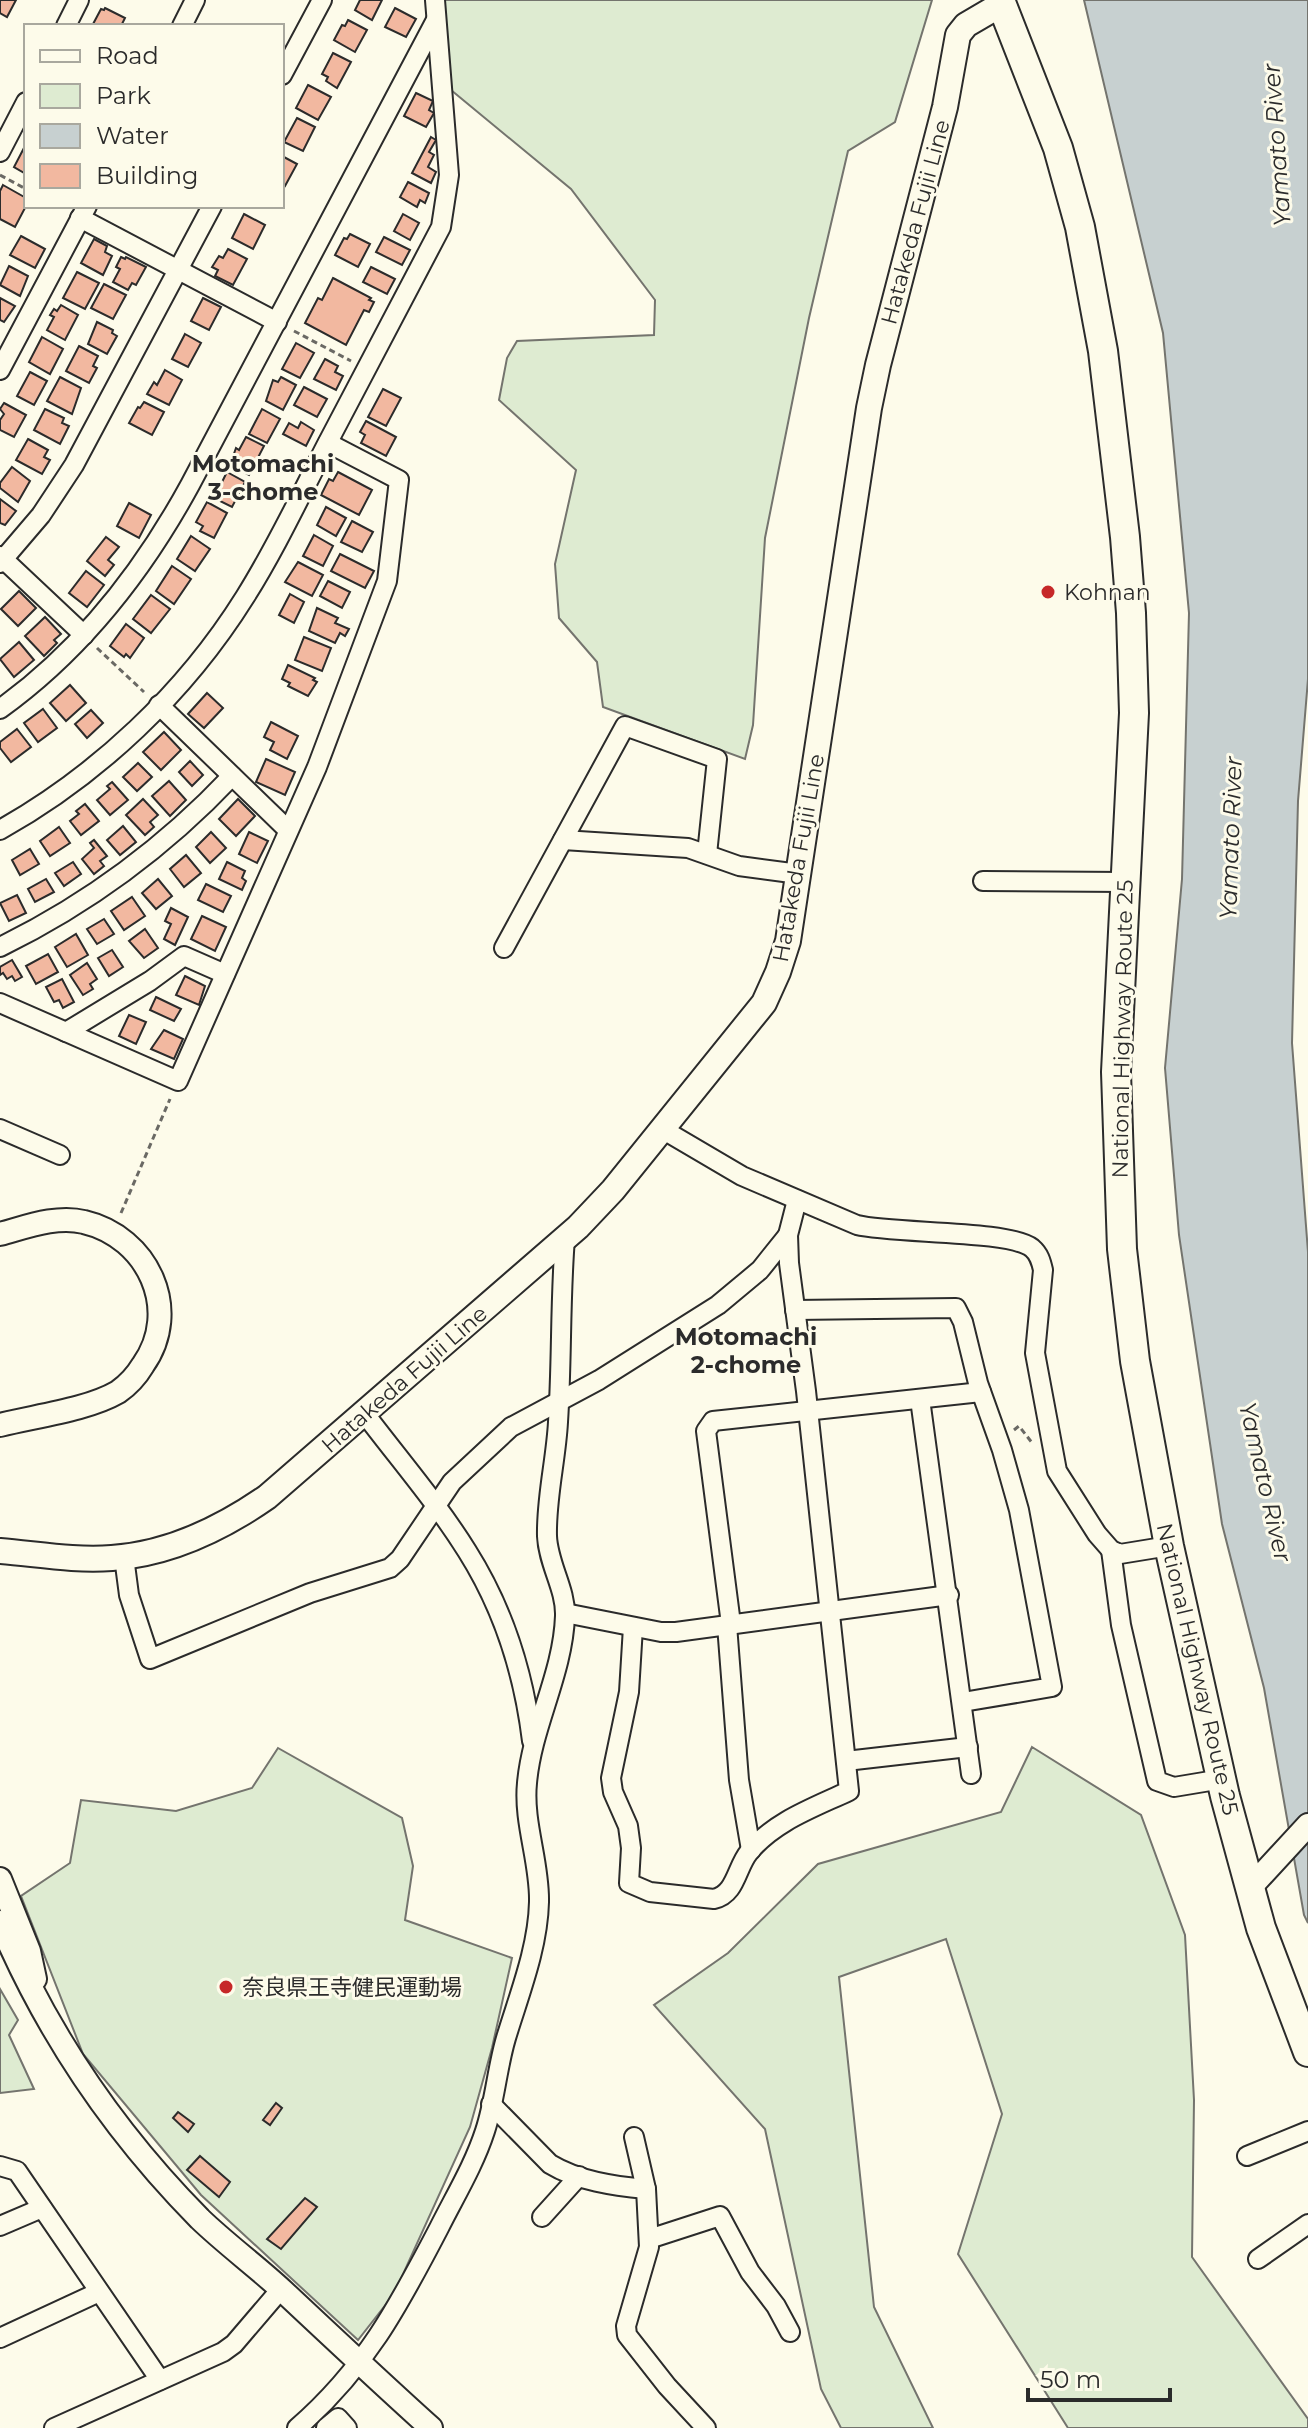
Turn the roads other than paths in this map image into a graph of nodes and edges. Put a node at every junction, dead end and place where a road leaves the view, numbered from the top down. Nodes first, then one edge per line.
1 (79, 0) edge
2 (195, 0) edge
3 (322, 0) edge
4 (435, 0) edge
5 (1001, 2) edge
6 (436, 20) junction
7 (67, 24) edge
8 (183, 24) edge
9 (284, 71) edge
10 (24, 106) edge
11 (0, 152) edge
12 (211, 208) edge
13 (84, 212) edge
14 (178, 269) junction
15 (277, 322) junction
16 (0, 370) edge
17 (328, 443) junction
18 (1, 559) edge
19 (84, 635) junction
20 (159, 705) junction
21 (0, 709) edge
22 (232, 776) junction
23 (0, 830) edge
24 (288, 830) junction
25 (563, 840) junction
26 (707, 854) junction
27 (799, 874) junction
28 (983, 881) dead end
29 (1125, 882) junction
30 (0, 947) edge
31 (504, 948) dead end
32 (225, 974) junction
33 (0, 1003) edge
34 (66, 1032) junction
35 (0, 1129) edge
36 (662, 1129) junction
37 (60, 1155) dead end
38 (797, 1200) junction
39 (0, 1234) edge
40 (788, 1235) junction
41 (565, 1238) junction
42 (795, 1310) junction
43 (981, 1392) junction
44 (920, 1399) junction
45 (559, 1401) junction
46 (808, 1411) junction
47 (365, 1414) junction
48 (0, 1425) edge
49 (435, 1507) junction
50 (1169, 1546) junction
51 (1111, 1550) junction
52 (0, 1551) edge
53 (124, 1557) junction
54 (949, 1595) junction
55 (830, 1611) junction
56 (565, 1613) junction
57 (729, 1625) junction
58 (633, 1627) junction
59 (963, 1702) junction
60 (968, 1747) junction
61 (533, 1748) junction
62 (846, 1761) junction
63 (971, 1774) dead end
64 (1222, 1779) junction
65 (1308, 1825) edge
66 (751, 1850) junction
67 (0, 1879) edge
68 (1249, 1889) junction
69 (0, 1922) edge
70 (0, 1961) edge
71 (36, 2001) junction
72 (1308, 2052) edge
73 (491, 2104) junction
74 (1308, 2131) edge
75 (634, 2137) dead end
76 (1247, 2156) dead end
77 (0, 2166) edge
78 (579, 2176) junction
79 (646, 2189) junction
80 (42, 2208) junction
81 (542, 2217) dead end
82 (1308, 2224) edge
83 (0, 2226) edge
84 (649, 2239) junction
85 (1258, 2259) dead end
86 (281, 2289) junction
87 (99, 2292) junction
88 (790, 2332) dead end
89 (0, 2338) edge
90 (359, 2363) junction
91 (160, 2380) junction
92 (54, 2428) edge
93 (297, 2428) edge
94 (326, 2428) edge
95 (347, 2428) edge
96 (431, 2428) edge
97 (706, 2428) edge

1 - 7 street
2 - 8 street
3 - 9 street
4 - 6 street
5 - 27 main road, Hatakeda Fujii Line
5 - 29 highway, National Highway Route 25
6 - 15 street
6 - 17 street
10 - 11 street
12 - 14 street
13 - 14 street
13 - 16 street
14 - 15 street
14 - 18 street
15 - 19 street
17 - 20 street
17 - 24 street
18 - 19 street
19 - 21 street
20 - 22 street
20 - 23 street
22 - 24 street
22 - 30 street
24 - 32 street
25 - 26 street
25 - 26 street
25 - 31 street
26 - 27 street
27 - 36 main road, Hatakeda Fujii Line
28 - 29 street
29 - 50 highway, National Highway Route 25
32 - 34 street
32 - 34 street
33 - 34 street
35 - 37 street
36 - 38 street
36 - 41 main road, Hatakeda Fujii Line
38 - 40 street
38 - 51 street
39 - 48 street
40 - 42 street
40 - 45 street
41 - 45 street
41 - 47 main road, Hatakeda Fujii Line
42 - 43 street
42 - 46 street
43 - 44 street
43 - 59 street
44 - 46 street
44 - 54 street
45 - 49 street
45 - 56 street
46 - 55 street
46 - 57 street
47 - 49 street
47 - 53 main road, Hatakeda Fujii Line
49 - 53 street
49 - 61 street
50 - 51 street
50 - 64 highway, National Highway Route 25
51 - 64 street
52 - 53 main road, Hatakeda Fujii Line
54 - 55 street
54 - 59 street
55 - 57 street
55 - 62 street
56 - 58 street
56 - 61 street
57 - 58 street
57 - 66 street
58 - 66 street
59 - 60 street
60 - 62 street
60 - 63 street
61 - 73 street
62 - 66 street
64 - 68 highway, National Highway Route 25
65 - 68 street
67 - 71 street
68 - 72 highway, National Highway Route 25
69 - 71 street
70 - 71 street
71 - 86 street
73 - 78 street
73 - 90 street
74 - 76 street
75 - 79 street
77 - 80 street
78 - 79 street
78 - 81 street
79 - 84 street
80 - 83 street
80 - 87 street
82 - 85 street
84 - 88 street
84 - 97 street
86 - 90 street
86 - 91 street
87 - 89 street
87 - 91 street
90 - 93 street
90 - 96 street
91 - 92 street
94 - 95 street

